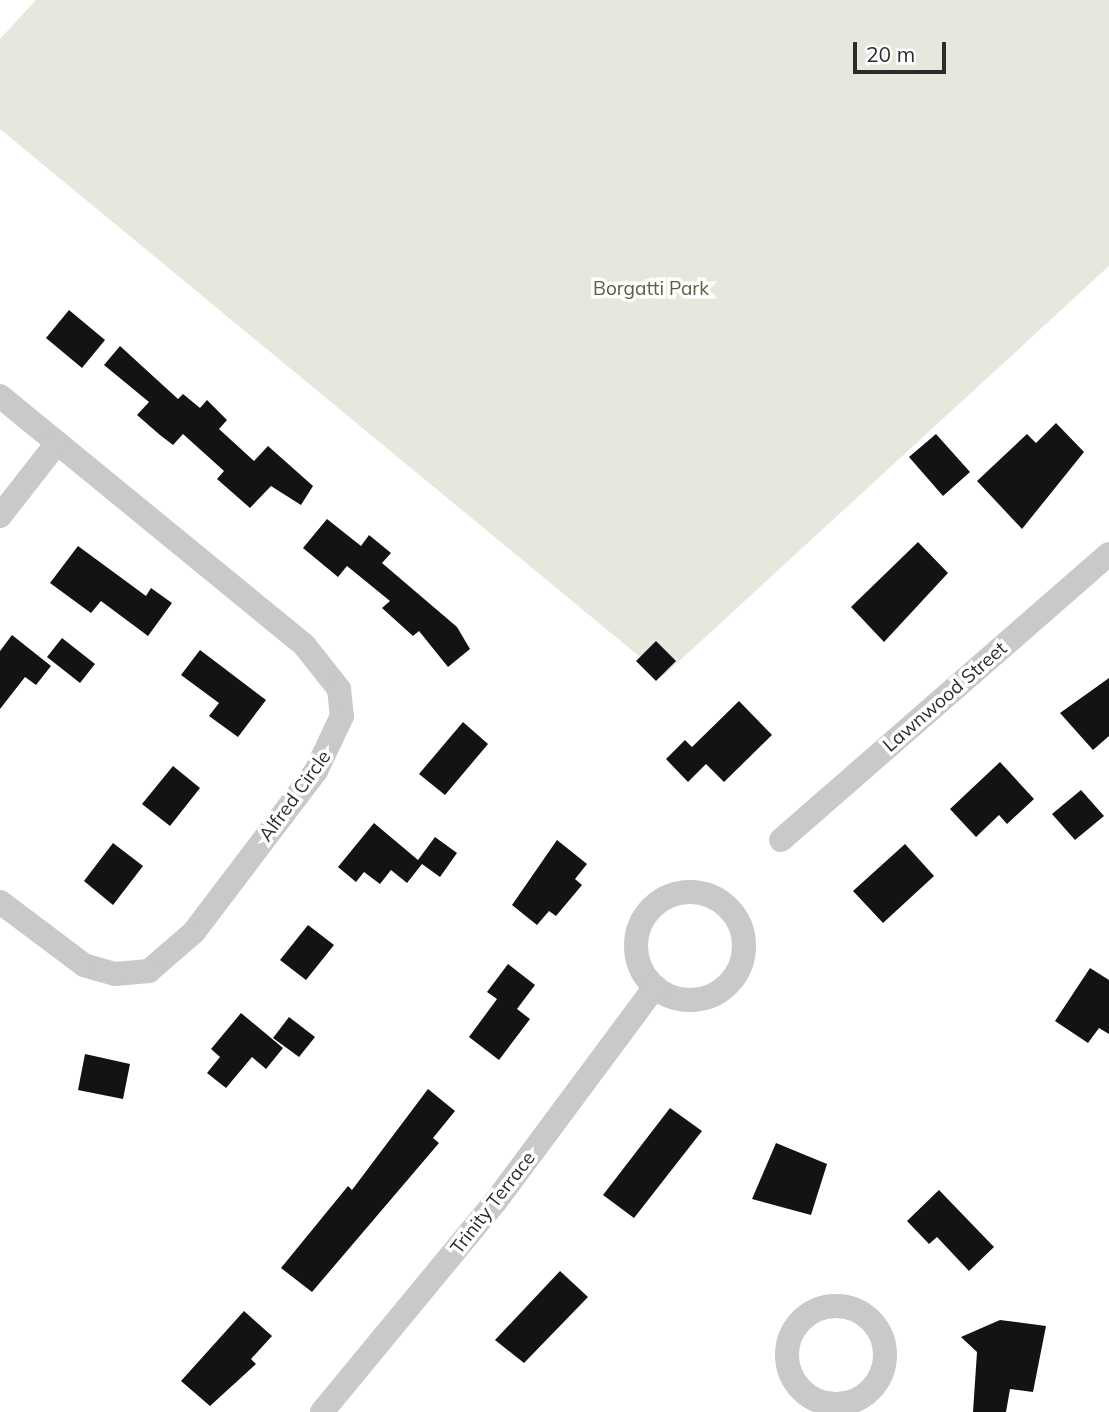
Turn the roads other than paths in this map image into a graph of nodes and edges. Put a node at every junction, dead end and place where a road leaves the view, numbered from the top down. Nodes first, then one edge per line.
1 (0, 397) edge
2 (57, 443) junction
3 (0, 516) edge
4 (1109, 554) edge
5 (780, 840) dead end
6 (0, 902) edge
7 (655, 987) junction
8 (810, 1406) edge
9 (323, 1412) edge

1 - 2 street, Alfred Circle
2 - 3 street
2 - 6 street, Alfred Circle
4 - 5 street, Lawnwood Street
7 - 7 street
7 - 9 street, Trinity Terrace
8 - 8 street

